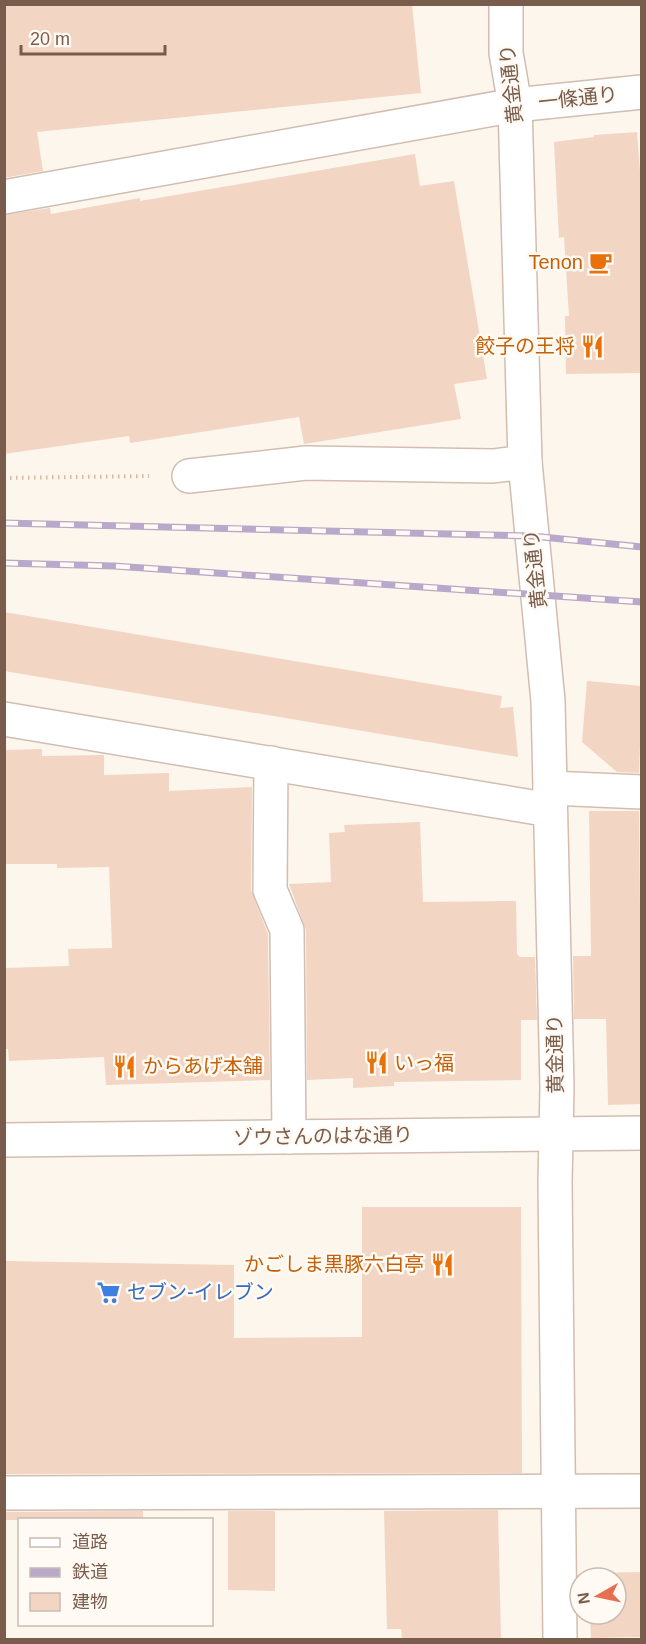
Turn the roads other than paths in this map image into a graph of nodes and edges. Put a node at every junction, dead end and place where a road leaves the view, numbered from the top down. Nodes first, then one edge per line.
1 (506, 4) edge
2 (642, 92) edge
3 (515, 105) junction
4 (4, 197) edge
5 (525, 462) junction
6 (189, 476) road end
7 (4, 718) edge
8 (271, 764) junction
9 (642, 792) edge
10 (550, 799) junction
11 (556, 1133) junction
12 (642, 1133) edge
13 (289, 1137) junction
14 (4, 1140) edge
15 (558, 1491) junction
16 (642, 1491) edge
17 (4, 1493) edge
18 (560, 1640) edge

1 - 3 street, 黄金通り
2 - 3 street, 一條通り
3 - 4 street, 一條通り
3 - 5 street, 黄金通り
5 - 6 street
5 - 10 street, 黄金通り
7 - 8 street
8 - 10 street
8 - 13 street
9 - 10 street
10 - 11 street, 黄金通り
11 - 12 street, ゾウさんのはな通り
11 - 13 street, ゾウさんのはな通り
11 - 15 street, 黄金通り
13 - 14 street, ゾウさんのはな通り
15 - 16 street
15 - 17 street
15 - 18 street, 黄金通り

